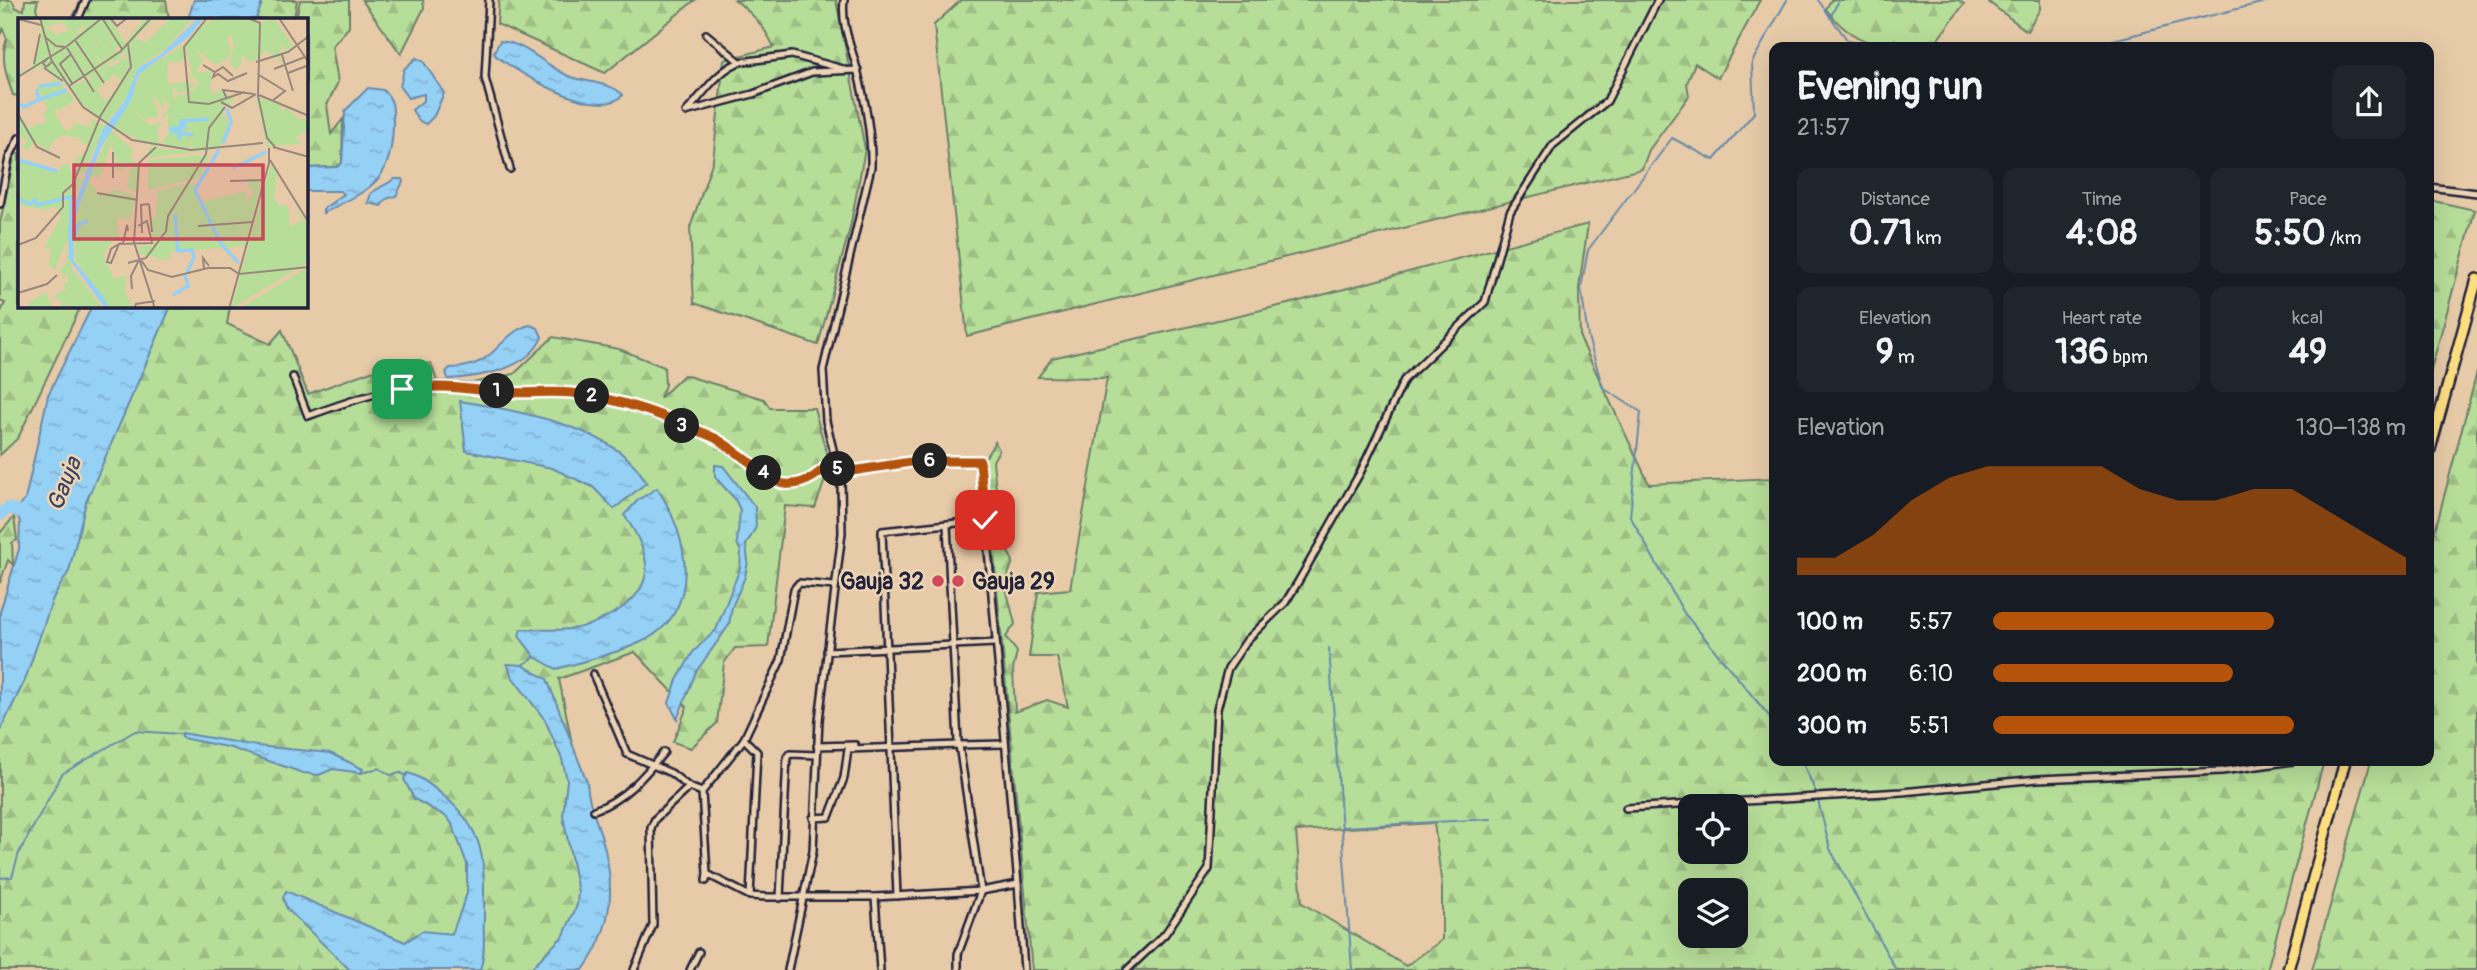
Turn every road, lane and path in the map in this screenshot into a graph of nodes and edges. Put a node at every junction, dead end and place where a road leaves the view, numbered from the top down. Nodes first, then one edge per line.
1 (86, 0) edge
2 (489, 0) edge
3 (844, 0) edge
4 (1658, 0) edge
5 (78, 18) edge
6 (706, 34) dead end
7 (740, 62) junction
8 (843, 69) junction
9 (858, 70) junction
10 (18, 140) edge
11 (510, 169) dead end
12 (2434, 188) edge
13 (2477, 193) edge
14 (0, 204) edge
15 (2477, 279) edge
16 (293, 377) dead end
17 (2434, 435) edge
18 (835, 458) junction
19 (839, 473) junction
20 (985, 520) junction
21 (947, 525) junction
22 (835, 586) junction
23 (996, 643) junction
24 (952, 646) junction
25 (887, 650) junction
26 (827, 651) junction
27 (593, 674) dead end
28 (744, 739) junction
29 (1005, 742) junction
30 (958, 744) junction
31 (817, 746) junction
32 (891, 746) junction
33 (664, 752) dead end
34 (817, 755) junction
35 (653, 764) junction
36 (2258, 766) edge
37 (2343, 766) edge
38 (690, 787) junction
39 (702, 792) junction
40 (1626, 808) dead end
41 (594, 810) dead end
42 (813, 818) junction
43 (1018, 884) junction
44 (981, 891) junction
45 (750, 895) junction
46 (897, 896) junction
47 (876, 897) junction
48 (780, 898) junction
49 (805, 898) junction
50 (699, 952) dead end
51 (634, 970) edge
52 (690, 970) edge
53 (788, 970) edge
54 (880, 970) edge
55 (958, 970) edge
56 (1024, 970) edge
57 (1127, 970) edge
58 (2288, 970) edge

1 - 5 street
2 - 11 street
3 - 9 street
4 - 57 street
6 - 7 street
7 - 8 street
7 - 8 street
8 - 9 street
9 - 18 street
10 - 14 street
12 - 13 street
15 - 17 main road
16 - 18 street
18 - 19 street
19 - 20 street
19 - 22 street
20 - 21 street
20 - 23 street
21 - 24 street
21 - 25 street
22 - 26 street
22 - 28 street
23 - 24 street
23 - 29 street
24 - 25 street
24 - 30 street
25 - 26 street
25 - 32 street
26 - 31 street
27 - 35 street
28 - 39 street
28 - 45 street
29 - 30 street
29 - 43 street
30 - 32 street
30 - 44 street
31 - 32 street
31 - 34 street
32 - 42 street
32 - 46 street
33 - 35 street
34 - 42 street
34 - 48 street
35 - 38 street
35 - 41 street
36 - 40 street
37 - 58 main road
38 - 39 street
38 - 51 street
39 - 45 street
42 - 49 street
43 - 44 street
43 - 56 street
44 - 46 street
44 - 55 street
45 - 48 street
46 - 47 street
47 - 49 street
47 - 54 street
48 - 49 street
49 - 53 street
50 - 52 street

